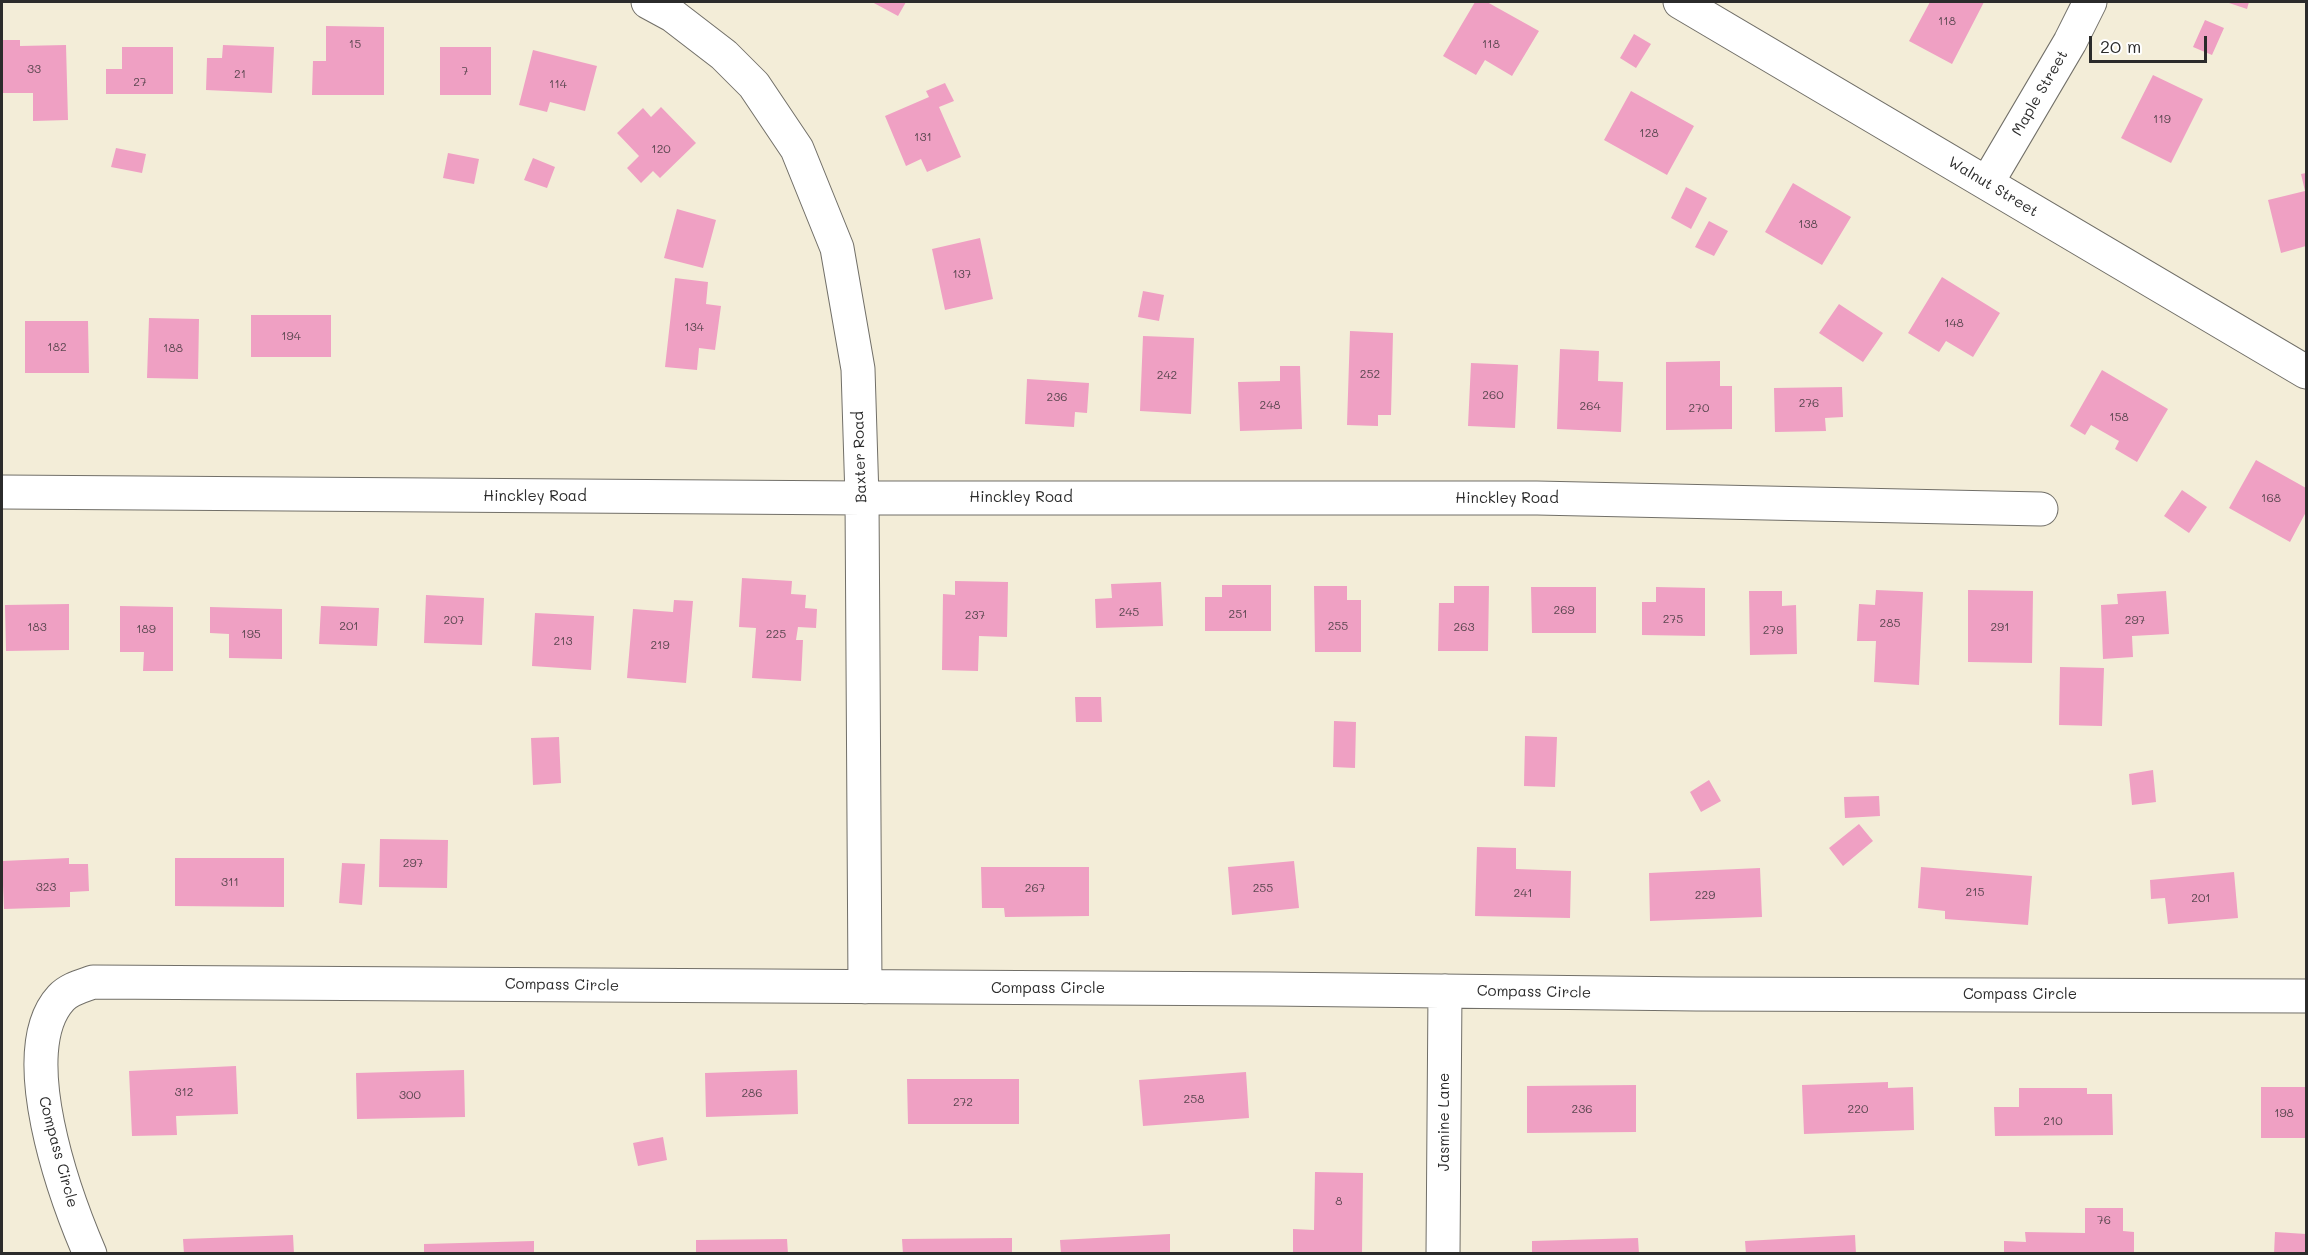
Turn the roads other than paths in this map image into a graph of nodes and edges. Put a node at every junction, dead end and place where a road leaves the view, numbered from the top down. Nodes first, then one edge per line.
1 (648, 2) edge
2 (1680, 2) edge
3 (2090, 2) edge
4 (1987, 183) junction
5 (2307, 372) edge
6 (2, 492) edge
7 (862, 498) junction
8 (2041, 509) dead end
9 (866, 987) junction
10 (1445, 991) junction
11 (2307, 996) edge
12 (90, 1254) edge
13 (1443, 1254) edge

1 - 7 street, Baxter Road
2 - 4 street, Walnut Street
3 - 4 street, Maple Street
4 - 5 street, Walnut Street
6 - 7 street, Hinckley Road
7 - 8 street, Hinckley Road
7 - 9 street, Baxter Road
9 - 10 street, Compass Circle
9 - 12 street, Compass Circle
10 - 11 street, Compass Circle
10 - 13 street, Jasmine Lane

